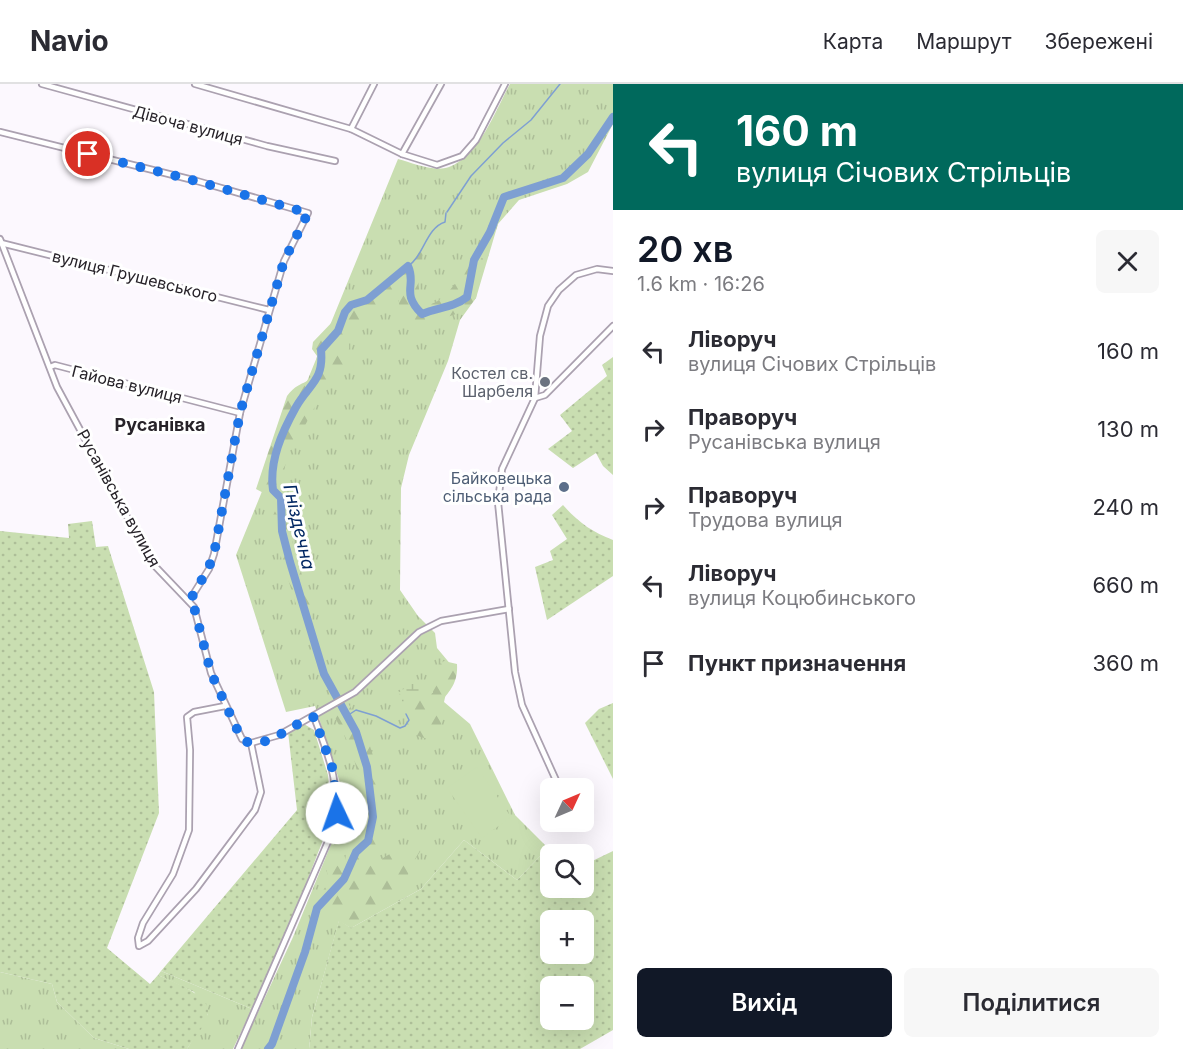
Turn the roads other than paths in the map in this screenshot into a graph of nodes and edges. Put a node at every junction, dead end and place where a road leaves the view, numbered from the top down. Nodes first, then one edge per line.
1 (42, 84) edge
2 (195, 84) edge
3 (222, 84) edge
4 (374, 84) edge
5 (441, 84) edge
6 (504, 84) edge
7 (220, 91) junction
8 (351, 129) junction
9 (0, 132) edge
10 (402, 154) junction
11 (335, 161) dead end
12 (1, 241) edge
13 (613, 271) edge
14 (269, 310) junction
15 (613, 328) edge
16 (50, 367) junction
17 (535, 398) junction
18 (240, 413) junction
19 (189, 602) junction
20 (509, 609) junction
21 (225, 706) junction
22 (314, 717) junction
23 (251, 743) junction
24 (555, 778) edge
25 (238, 1049) edge

1 - 11 street, Дівоча вулиця
2 - 7 street
3 - 7 street
4 - 8 street
5 - 10 street
6 - 10 street
7 - 8 street
8 - 10 street
9 - 14 street
12 - 14 street, вулиця Грушевського
12 - 16 street, Русанівська вулиця
13 - 17 street
14 - 18 street
15 - 17 street
16 - 18 street, Гайова вулиця
16 - 19 street, Русанівська вулиця
17 - 20 street
18 - 19 street
19 - 21 street, Русанівська вулиця
20 - 22 street
20 - 24 street
21 - 23 street, Русанівська вулиця
21 - 23 street
22 - 23 street
22 - 25 street

